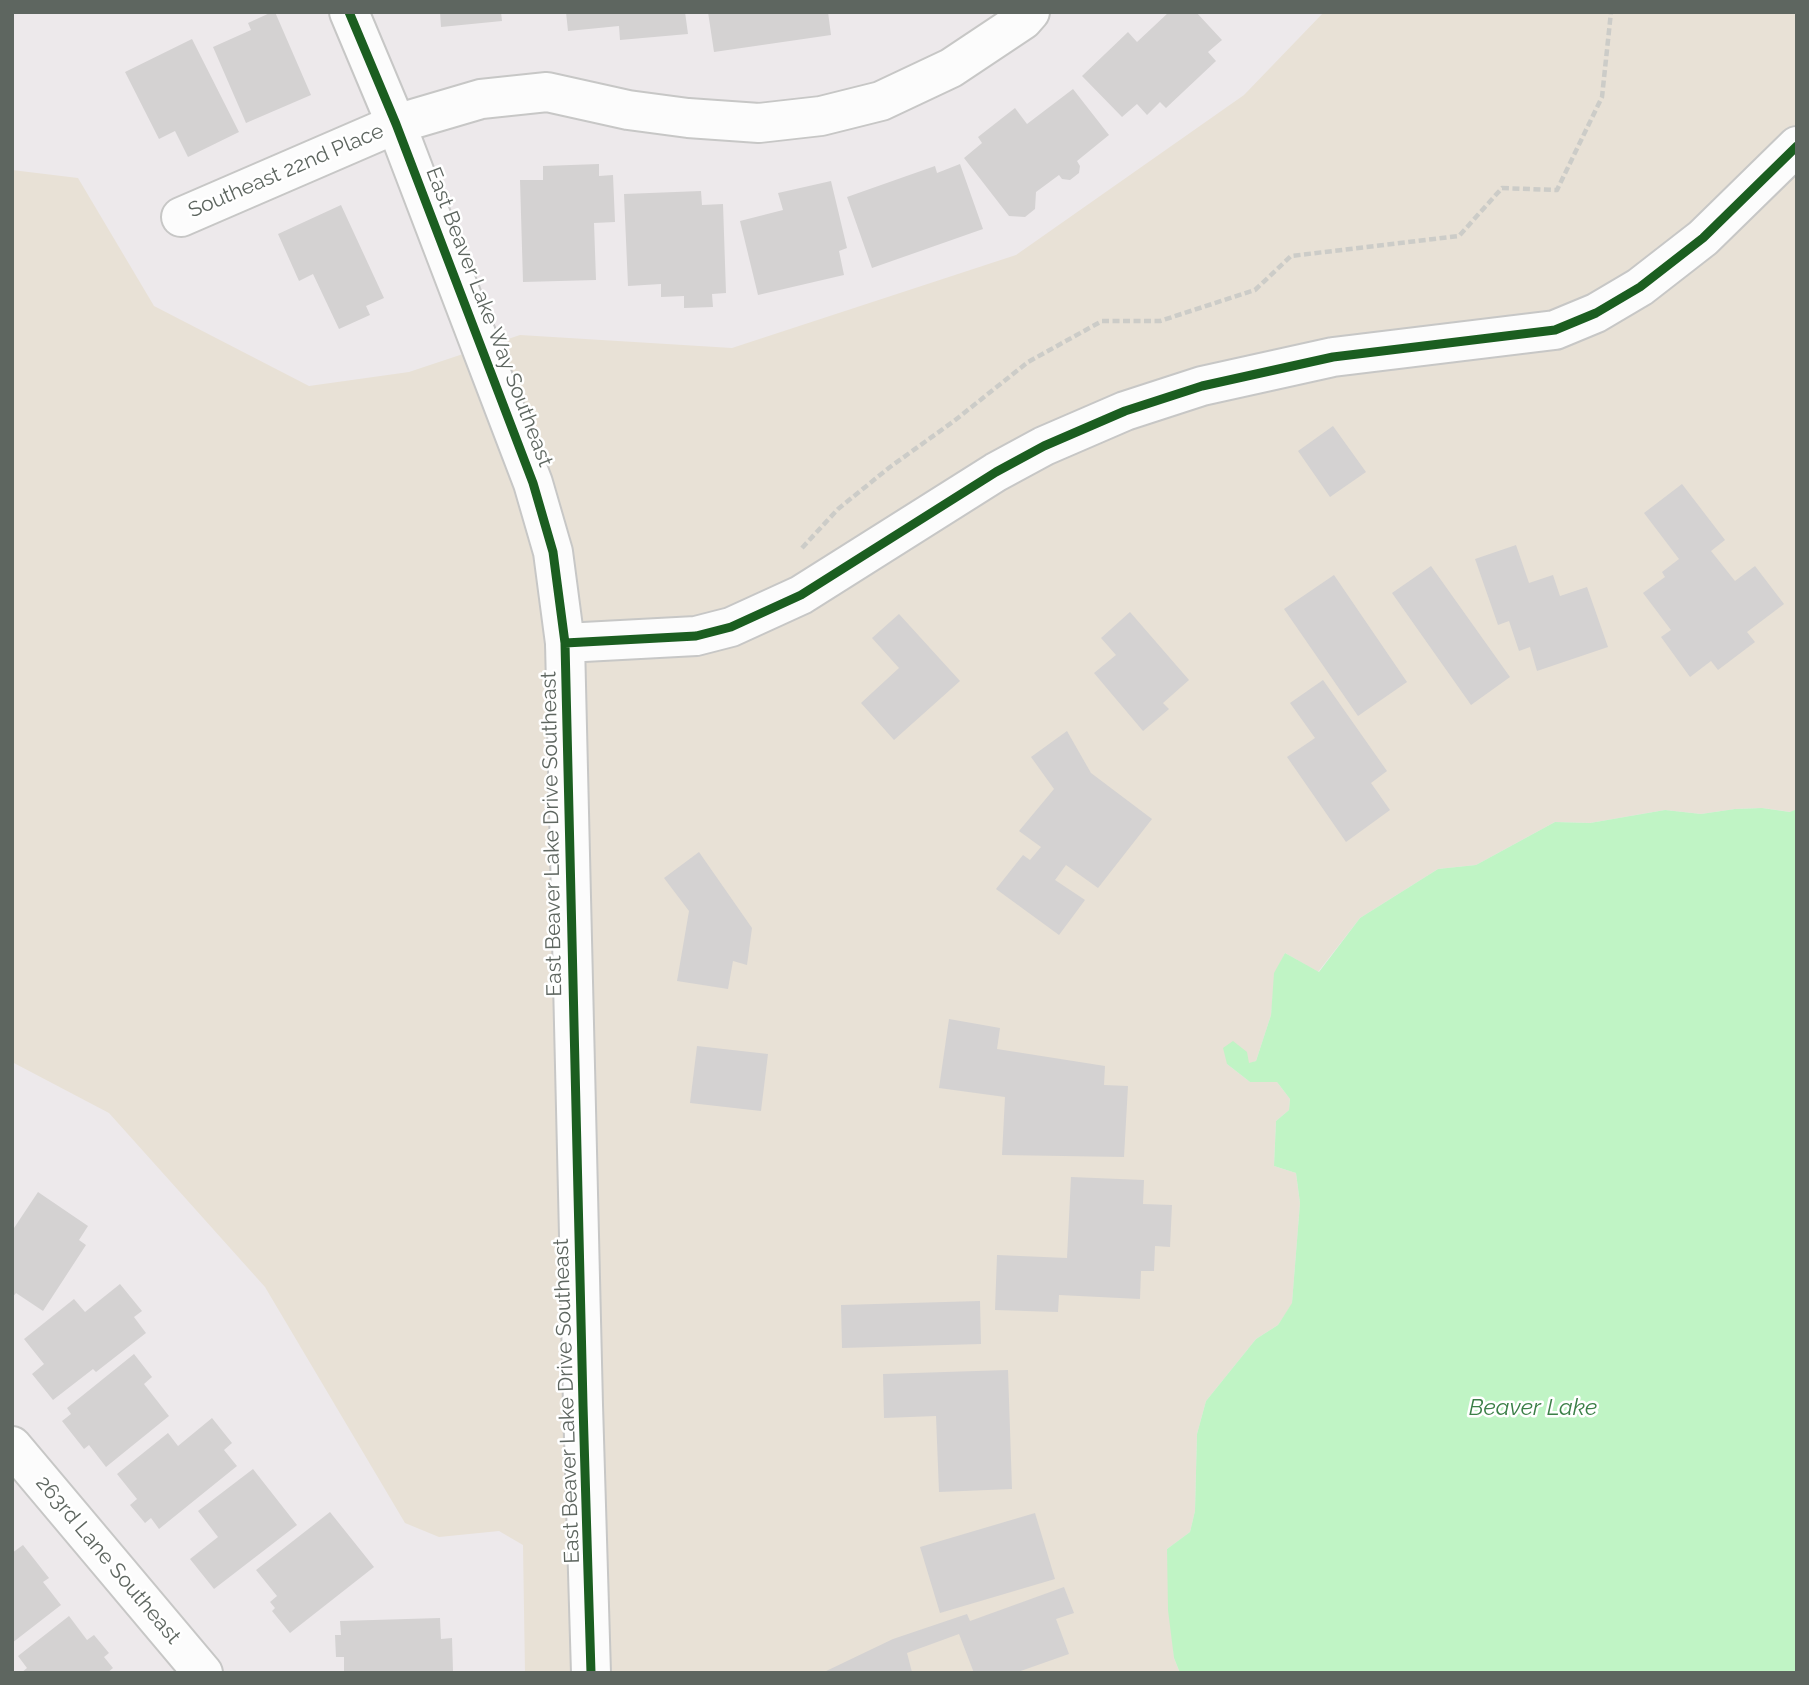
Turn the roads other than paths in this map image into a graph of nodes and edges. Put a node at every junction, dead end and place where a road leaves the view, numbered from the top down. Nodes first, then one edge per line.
1 (349, 12) edge
2 (1030, 12) edge
3 (396, 124) junction
4 (1797, 146) edge
5 (180, 217) dead end
6 (565, 643) junction
7 (12, 1446) edge
8 (203, 1673) edge
9 (591, 1673) edge

1 - 3 street, East Beaver Lake Way Southeast
2 - 3 street, Southeast 22nd Place
3 - 5 street, Southeast 22nd Place
3 - 6 street, East Beaver Lake Way Southeast
4 - 6 street, East Beaver Lake Drive Southeast
6 - 9 street, East Beaver Lake Drive Southeast
7 - 8 street, 263rd Lane Southeast

